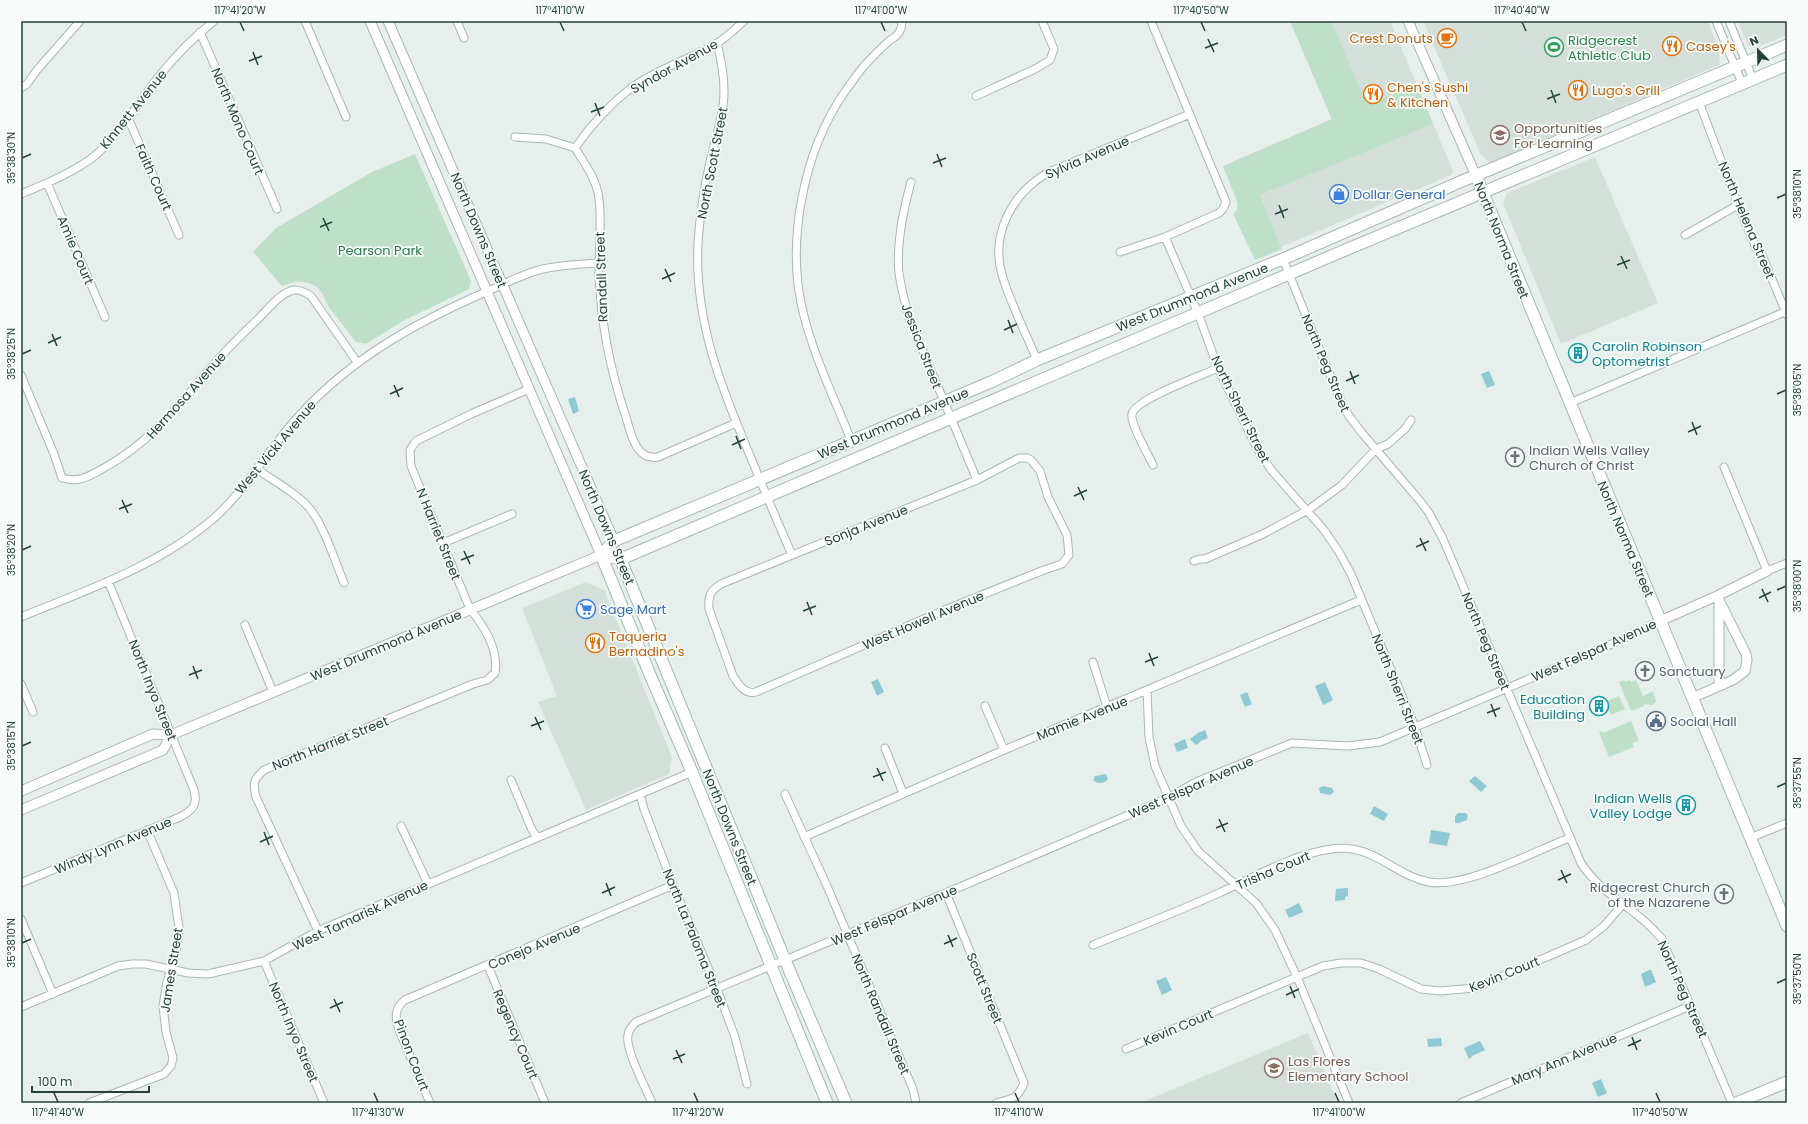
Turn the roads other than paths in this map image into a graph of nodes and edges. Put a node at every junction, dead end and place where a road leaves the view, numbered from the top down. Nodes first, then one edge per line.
1 (80, 21) edge
2 (214, 21) edge
3 (305, 21) edge
4 (370, 21) edge
5 (388, 21) edge
6 (457, 21) edge
7 (744, 21) edge
8 (902, 21) edge
9 (1042, 21) edge
10 (1151, 21) edge
11 (1408, 21) edge
12 (1716, 21) edge
13 (1729, 21) edge
14 (200, 32) junction
15 (464, 38) dead end
16 (718, 43) junction
17 (1787, 45) edge
18 (1741, 65) junction
19 (1787, 65) edge
20 (1753, 79) junction
21 (1742, 83) junction
22 (21, 88) edge
23 (976, 96) dead end
24 (1699, 102) junction
25 (1190, 114) junction
26 (346, 117) dead end
27 (128, 118) junction
28 (1572, 136) junction
29 (515, 137) dead end
30 (575, 148) junction
31 (1579, 152) junction
32 (1476, 176) junction
33 (911, 182) dead end
34 (47, 183) junction
35 (1483, 193) junction
36 (21, 194) edge
37 (1738, 205) junction
38 (277, 209) dead end
39 (179, 235) dead end
40 (1685, 235) dead end
41 (1165, 237) junction
42 (1120, 252) dead end
43 (1283, 259) junction
44 (599, 263) junction
45 (1289, 274) junction
46 (502, 285) junction
47 (487, 291) junction
48 (1190, 298) junction
49 (1198, 313) junction
50 (1786, 313) edge
51 (105, 317) dead end
52 (1037, 360) junction
53 (357, 362) junction
54 (1218, 368) junction
55 (21, 375) edge
56 (529, 389) junction
57 (944, 402) junction
58 (1570, 403) junction
59 (950, 418) junction
60 (1411, 420) dead end
61 (736, 423) junction
62 (851, 440) junction
63 (1376, 449) junction
64 (1153, 465) dead end
65 (1724, 468) dead end
66 (258, 470) junction
67 (760, 479) junction
68 (977, 480) junction
69 (767, 496) junction
70 (1308, 510) junction
71 (512, 514) dead end
72 (614, 541) junction
73 (443, 543) junction
74 (1070, 551) joint
75 (601, 555) junction
76 (792, 555) junction
77 (620, 559) junction
78 (1194, 561) dead end
79 (1787, 563) edge
80 (1767, 571) junction
81 (108, 581) junction
82 (344, 583) dead end
83 (710, 594) joint
84 (1718, 598) junction
85 (1361, 600) junction
86 (470, 609) junction
87 (21, 617) edge
88 (1660, 620) junction
89 (245, 625) dead end
90 (1093, 662) dead end
91 (21, 684) edge
92 (1719, 686) junction
93 (1506, 688) junction
94 (1147, 691) junction
95 (273, 692) junction
96 (1692, 698) junction
97 (985, 706) dead end
98 (1107, 707) junction
99 (33, 712) dead end
100 (1415, 727) junction
101 (171, 735) junction
102 (885, 748) dead end
103 (1004, 750) junction
104 (1427, 765) dead end
105 (692, 772) junction
106 (511, 780) dead end
107 (21, 791) edge
108 (903, 793) junction
109 (640, 794) junction
110 (785, 794) dead end
111 (1168, 798) junction
112 (197, 799) joint
113 (21, 810) edge
114 (1787, 823) edge
115 (401, 826) dead end
116 (147, 830) junction
117 (537, 837) junction
118 (804, 837) junction
119 (1569, 838) junction
120 (1750, 838) junction
121 (21, 883) edge
122 (428, 884) junction
123 (673, 885) junction
124 (1237, 885) junction
125 (946, 894) junction
126 (1623, 904) junction
127 (21, 919) edge
128 (1787, 926) edge
129 (318, 931) junction
130 (847, 935) junction
131 (1093, 945) dead end
132 (784, 960) junction
133 (264, 961) junction
134 (488, 966) junction
135 (772, 966) junction
136 (171, 968) junction
137 (1297, 977) junction
138 (717, 989) junction
139 (53, 994) junction
140 (1690, 1006) junction
141 (21, 1007) edge
142 (398, 1008) joint
143 (1126, 1049) dead end
144 (1787, 1082) edge
145 (747, 1084) dead end
146 (98, 1101) edge
147 (89, 1103) edge
148 (324, 1103) edge
149 (430, 1103) edge
150 (545, 1103) edge
151 (652, 1103) edge
152 (827, 1103) edge
153 (846, 1103) edge
154 (916, 1103) edge
155 (996, 1103) edge
156 (1349, 1103) edge
157 (1461, 1103) edge
158 (1732, 1103) edge
159 (1736, 1103) edge

1 - 22 street
2 - 14 street, Kinnett Avenue
3 - 26 street
4 - 47 street, North Downs Street
5 - 46 street, North Downs Street
6 - 15 street
7 - 16 street, Syndor Avenue
8 - 62 street
9 - 23 street
10 - 25 street
11 - 32 street, North Norma Street
12 - 18 street
13 - 18 street
14 - 27 street, Kinnett Avenue
14 - 38 street, North Mono Court
16 - 30 street, Syndor Avenue
16 - 61 street, North Scott Street
17 - 18 main road, West Drummond Avenue
18 - 20 street
18 - 21 street
18 - 28 main road, West Drummond Avenue
19 - 20 main road, West Drummond Avenue
20 - 21 main road, West Drummond Avenue
21 - 24 main road, West Drummond Avenue
24 - 31 main road, West Drummond Avenue
24 - 37 street, North Helena Street
25 - 41 street
25 - 52 street, Sylvia Avenue
27 - 34 street, Kinnett Avenue
27 - 39 street, Faith Court
28 - 31 main road
28 - 32 main road, West Drummond Avenue
29 - 30 street
30 - 44 street, Randall Street
31 - 35 main road, West Drummond Avenue
32 - 35 main road, North Norma Street
32 - 43 main road, West Drummond Avenue
33 - 57 street, Jessica Street
34 - 36 street, Kinnett Avenue
34 - 51 street, Amie Court
35 - 45 main road, West Drummond Avenue
35 - 58 main road, North Norma Street
37 - 40 street
37 - 50 street, North Helena Street
41 - 42 street
41 - 48 street, North Sherri Street
43 - 45 street, North Peg Street
43 - 48 main road, West Drummond Avenue
44 - 46 street, West Vicki Avenue
44 - 61 street, Randall Street
45 - 49 main road, West Drummond Avenue
45 - 63 street, North Peg Street
46 - 47 street, West Vicki Avenue
46 - 72 street, North Downs Street
47 - 53 street, West Vicki Avenue
47 - 56 street, North Downs Street
48 - 49 street, North Sherri Street
48 - 52 main road, West Drummond Avenue
49 - 54 street, North Sherri Street
49 - 59 main road, West Drummond Avenue
50 - 58 street
52 - 57 main road, West Drummond Avenue
53 - 55 street, Hermosa Avenue
53 - 66 street, West Vicki Avenue
54 - 64 street
54 - 70 street, North Sherri Street
56 - 73 street, N Harriet Street
56 - 75 street, North Downs Street
57 - 59 street, Jessica Street
57 - 62 main road, West Drummond Avenue
58 - 88 main road, North Norma Street
59 - 68 street, Jessica Street
59 - 69 main road, West Drummond Avenue
60 - 63 street
61 - 67 street, North Scott Street
62 - 67 main road, West Drummond Avenue
63 - 70 street
63 - 93 street, North Peg Street
65 - 80 street
66 - 81 street, West Vicki Avenue
66 - 82 street
67 - 69 street, North Scott Street
67 - 72 main road, West Drummond Avenue
68 - 74 street, Sonja Avenue
68 - 76 street, Sonja Avenue
69 - 76 street, North Scott Street
69 - 77 main road, West Drummond Avenue
70 - 78 street
70 - 85 street, North Sherri Street
71 - 73 street
72 - 75 main road, West Drummond Avenue
72 - 77 main road, North Downs Street
73 - 86 street, N Harriet Street
74 - 83 street, West Howell Avenue
75 - 77 main road
75 - 86 street, West Drummond Avenue
75 - 105 main road, North Downs Street
76 - 83 street, Sonja Avenue
77 - 132 main road, North Downs Street
79 - 80 street, West Felspar Avenue
80 - 84 street, West Felspar Avenue
81 - 87 street, West Vicki Avenue
81 - 101 street, North Inyo Street
84 - 88 street, West Felspar Avenue
84 - 92 street
84 - 92 street
85 - 94 street, Mamie Avenue
85 - 100 street, North Sherri Street
86 - 95 street, West Drummond Avenue
86 - 129 street, North Harriet Street
88 - 93 street, West Felspar Avenue
88 - 96 main road, North Norma Street
89 - 95 street
90 - 98 street
91 - 99 street
92 - 96 street
93 - 100 street, West Felspar Avenue
93 - 119 street, North Peg Street
94 - 98 street, Mamie Avenue
94 - 111 street
95 - 101 street, West Drummond Avenue
96 - 120 main road, North Norma Street
97 - 103 street
98 - 103 street, Mamie Avenue
100 - 104 street, North Sherri Street
100 - 111 street, West Felspar Avenue
101 - 107 street, West Drummond Avenue
101 - 112 street, North Inyo Street
101 - 113 street
102 - 108 street
103 - 108 street, Mamie Avenue
105 - 109 street, West Tamarisk Avenue
105 - 135 main road, North Downs Street
106 - 117 street
108 - 118 street, Mamie Avenue
109 - 117 street, West Tamarisk Avenue
109 - 123 street, North La Paloma Street
110 - 118 street, North Randall Street
111 - 124 street
111 - 125 street, West Felspar Avenue
112 - 116 street, Windy Lynn Avenue
114 - 120 street
115 - 122 street
116 - 121 street, Windy Lynn Avenue
116 - 136 street, James Street
117 - 122 street, West Tamarisk Avenue
118 - 130 street, North Randall Street
119 - 124 street, Trisha Court
119 - 126 street, North Peg Street
120 - 128 main road, North Norma Street
122 - 129 street, West Tamarisk Avenue
123 - 134 street, Conejo Avenue
123 - 138 street, North La Paloma Street
124 - 131 street, Trisha Court
124 - 137 street
125 - 130 street, West Felspar Avenue
125 - 155 street, Scott Street
126 - 137 street, Kevin Court
126 - 140 street, North Peg Street
127 - 139 street
129 - 133 street, West Tamarisk Avenue
130 - 132 street, West Felspar Avenue
130 - 154 street, North Randall Street
132 - 135 street, West Felspar Avenue
132 - 153 main road, North Downs Street
133 - 136 street, West Tamarisk Avenue
133 - 148 street, North Inyo Street
134 - 142 street, Conejo Avenue
134 - 150 street, Regency Court
135 - 138 street, West Felspar Avenue
135 - 152 main road, North Downs Street
136 - 139 street, West Tamarisk Avenue
136 - 146 street, James Street
137 - 143 street, Kevin Court
137 - 156 street
138 - 145 street, North La Paloma Street
138 - 151 street, West Felspar Avenue
139 - 141 street, West Tamarisk Avenue
140 - 157 street, Mary Ann Avenue
140 - 158 street, North Peg Street
142 - 149 street, Pinon Court
144 - 159 main road
146 - 147 street, James Street

